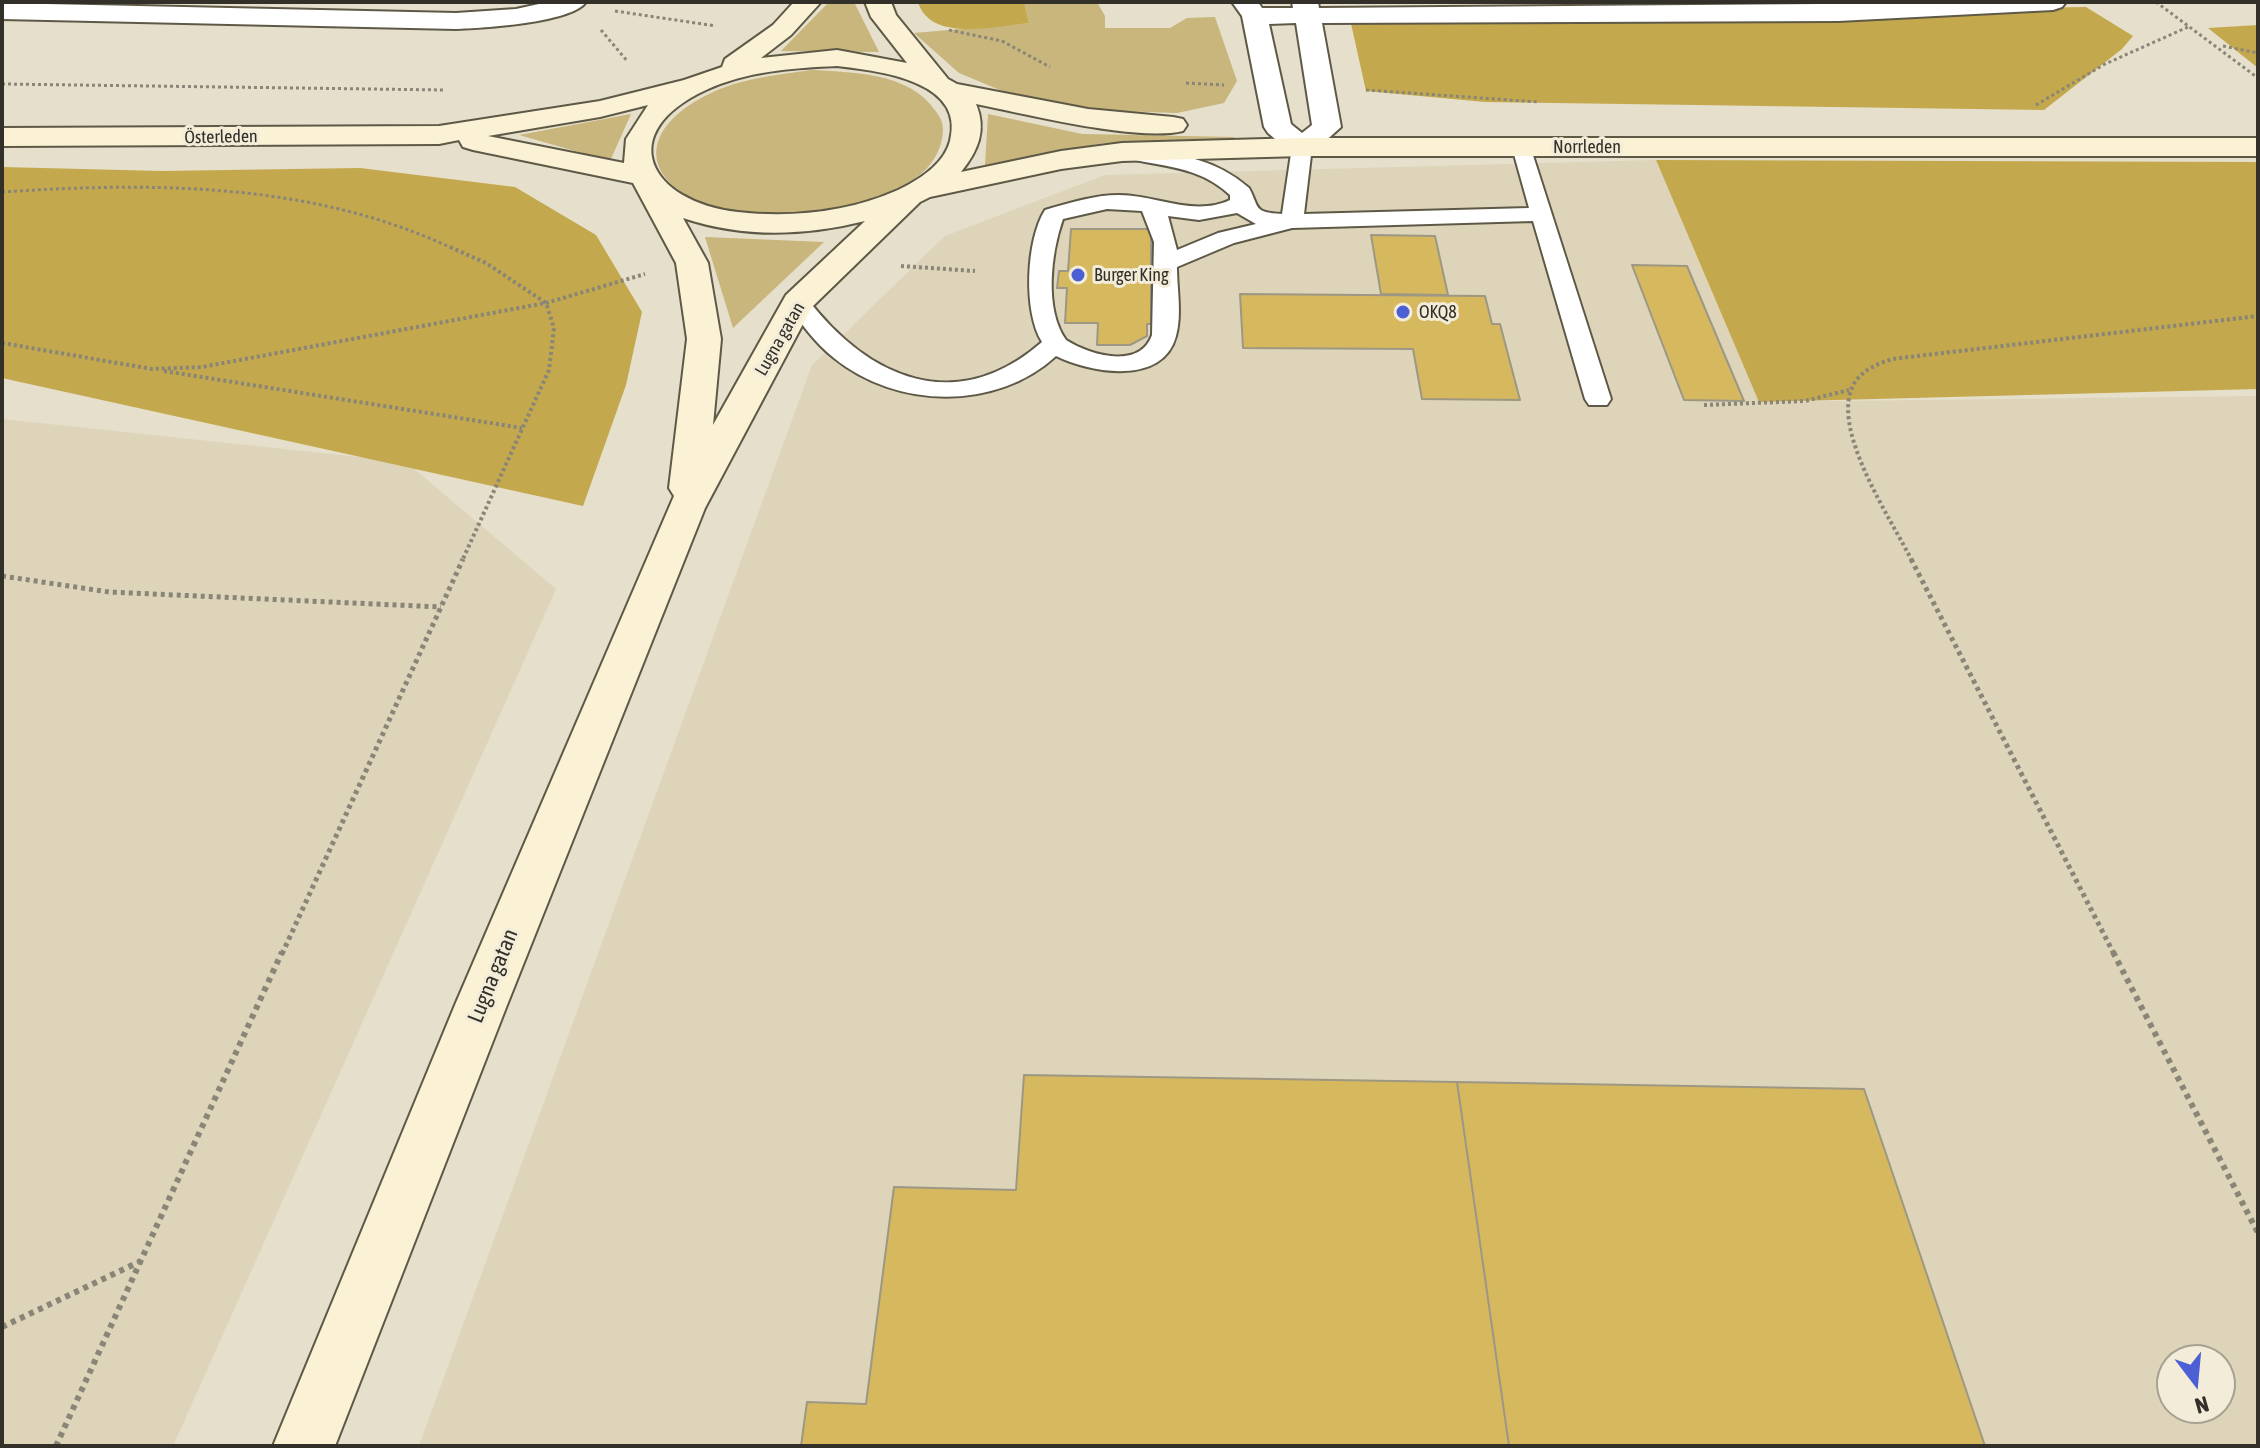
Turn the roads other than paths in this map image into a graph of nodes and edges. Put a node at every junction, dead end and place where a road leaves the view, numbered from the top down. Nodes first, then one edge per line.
1 (808, 2) edge
2 (878, 2) edge
3 (2053, 2) edge
4 (572, 3) edge
5 (1306, 8) edge
6 (1250, 9) edge
7 (2, 11) edge
8 (707, 81) junction
9 (943, 87) junction
10 (1278, 127) junction
11 (1327, 127) junction
12 (2258, 127) edge
13 (439, 135) junction
14 (2, 137) edge
15 (1302, 147) junction
16 (1522, 147) junction
17 (2258, 147) edge
18 (1122, 152) junction
19 (647, 182) junction
20 (915, 193) junction
21 (1241, 203) junction
22 (1150, 206) junction
23 (1542, 214) junction
24 (1292, 221) junction
25 (1167, 263) junction
26 (798, 302) junction
27 (1055, 344) junction
28 (1598, 399) dead end
29 (686, 508) junction
30 (304, 1446) edge

1 - 8 main road
2 - 9 main road
3 - 5 street
4 - 7 street
5 - 6 street
5 - 11 street
6 - 10 street
8 - 9 main road, Norrleden
8 - 13 main road, Österleden
8 - 19 main road
9 - 10 main road, Norrleden
9 - 20 main road
10 - 11 main road, Norrleden
10 - 15 street
11 - 12 main road, Norrleden
11 - 15 street
13 - 14 main road, Österleden
13 - 19 main road, Österleden
15 - 16 main road, Norrleden
15 - 18 main road, Norrleden
15 - 24 lane
16 - 17 main road, Norrleden
16 - 23 lane
18 - 20 main road, Norrleden
18 - 21 lane
19 - 20 main road
19 - 29 main road, Lugna gatan
20 - 26 main road, Lugna gatan
21 - 22 lane
21 - 24 lane
22 - 25 lane
22 - 27 lane
23 - 24 lane
23 - 28 lane
24 - 25 lane
25 - 27 lane
26 - 27 lane
26 - 29 main road, Lugna gatan
29 - 30 main road, Lugna gatan

